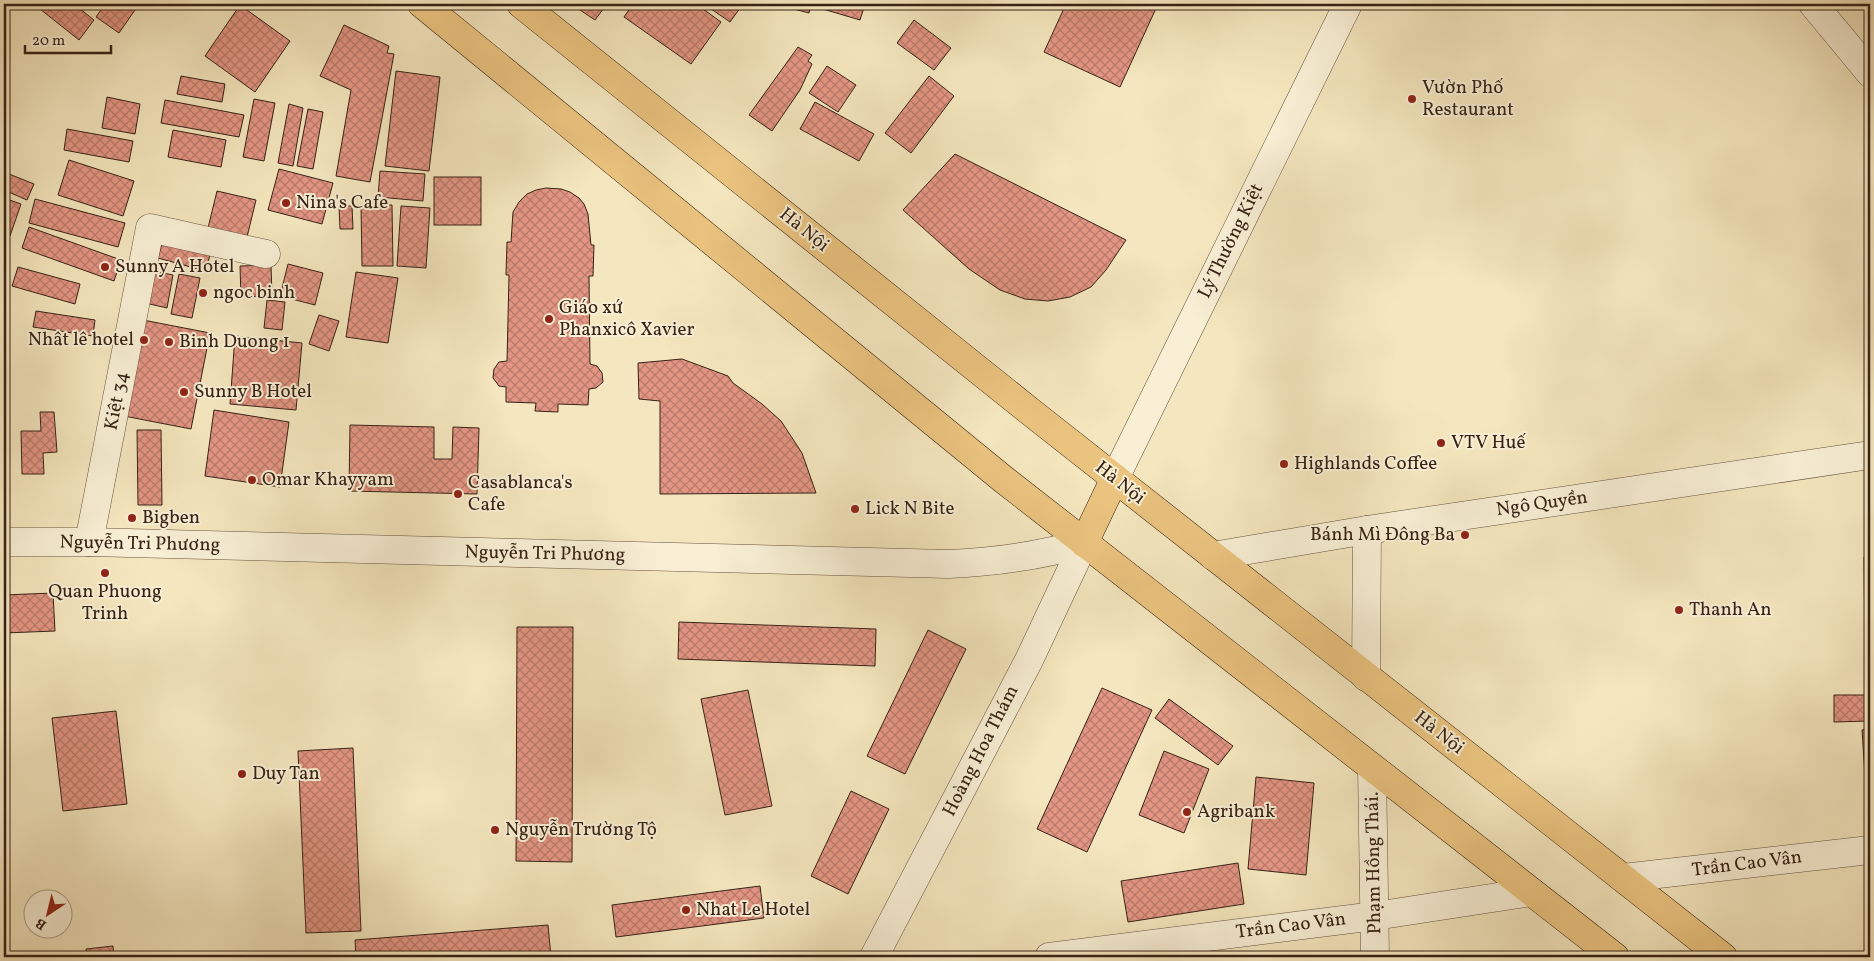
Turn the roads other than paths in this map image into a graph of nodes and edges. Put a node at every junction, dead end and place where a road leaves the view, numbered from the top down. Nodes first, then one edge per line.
1 (422, 4) edge
2 (521, 4) edge
3 (1348, 4) edge
4 (1814, 4) edge
5 (1870, 73) edge
6 (266, 254) dead end
7 (1870, 455) edge
8 (1115, 478) junction
9 (1368, 530) junction
10 (4, 542) edge
11 (89, 542) junction
12 (1084, 543) junction
13 (1214, 556) junction
14 (1366, 676) junction
15 (1372, 768) junction
16 (1870, 850) edge
17 (1624, 878) junction
18 (1531, 892) junction
19 (1375, 916) junction
20 (874, 957) edge
21 (1049, 957) edge
22 (1375, 957) edge
23 (1615, 957) edge
24 (1723, 957) edge

1 - 12 main road
2 - 8 main road, Hà Nội
3 - 8 street, Lý Thường Kiệt
4 - 5 street
6 - 11 street, Kiệt 34
7 - 9 street, Ngô Quyền
8 - 12 main road
8 - 13 main road, Hà Nội
9 - 13 street, Ngô Quyền
9 - 14 street
10 - 11 street, Nguyễn Tri Phương
11 - 12 street, Nguyễn Tri Phương
12 - 15 main road
12 - 20 street, Hoàng Hoa Thám
13 - 14 main road, Hà Nội
14 - 17 main road, Hà Nội
15 - 18 main road
15 - 19 street, Phạm Hồng Thái.
16 - 17 street, Trần Cao Vân
17 - 24 main road, Hà Nội
18 - 19 street, Trần Cao Vân
18 - 23 main road
19 - 21 street, Trần Cao Vân
19 - 22 street, Phạm Hồng Thái.

